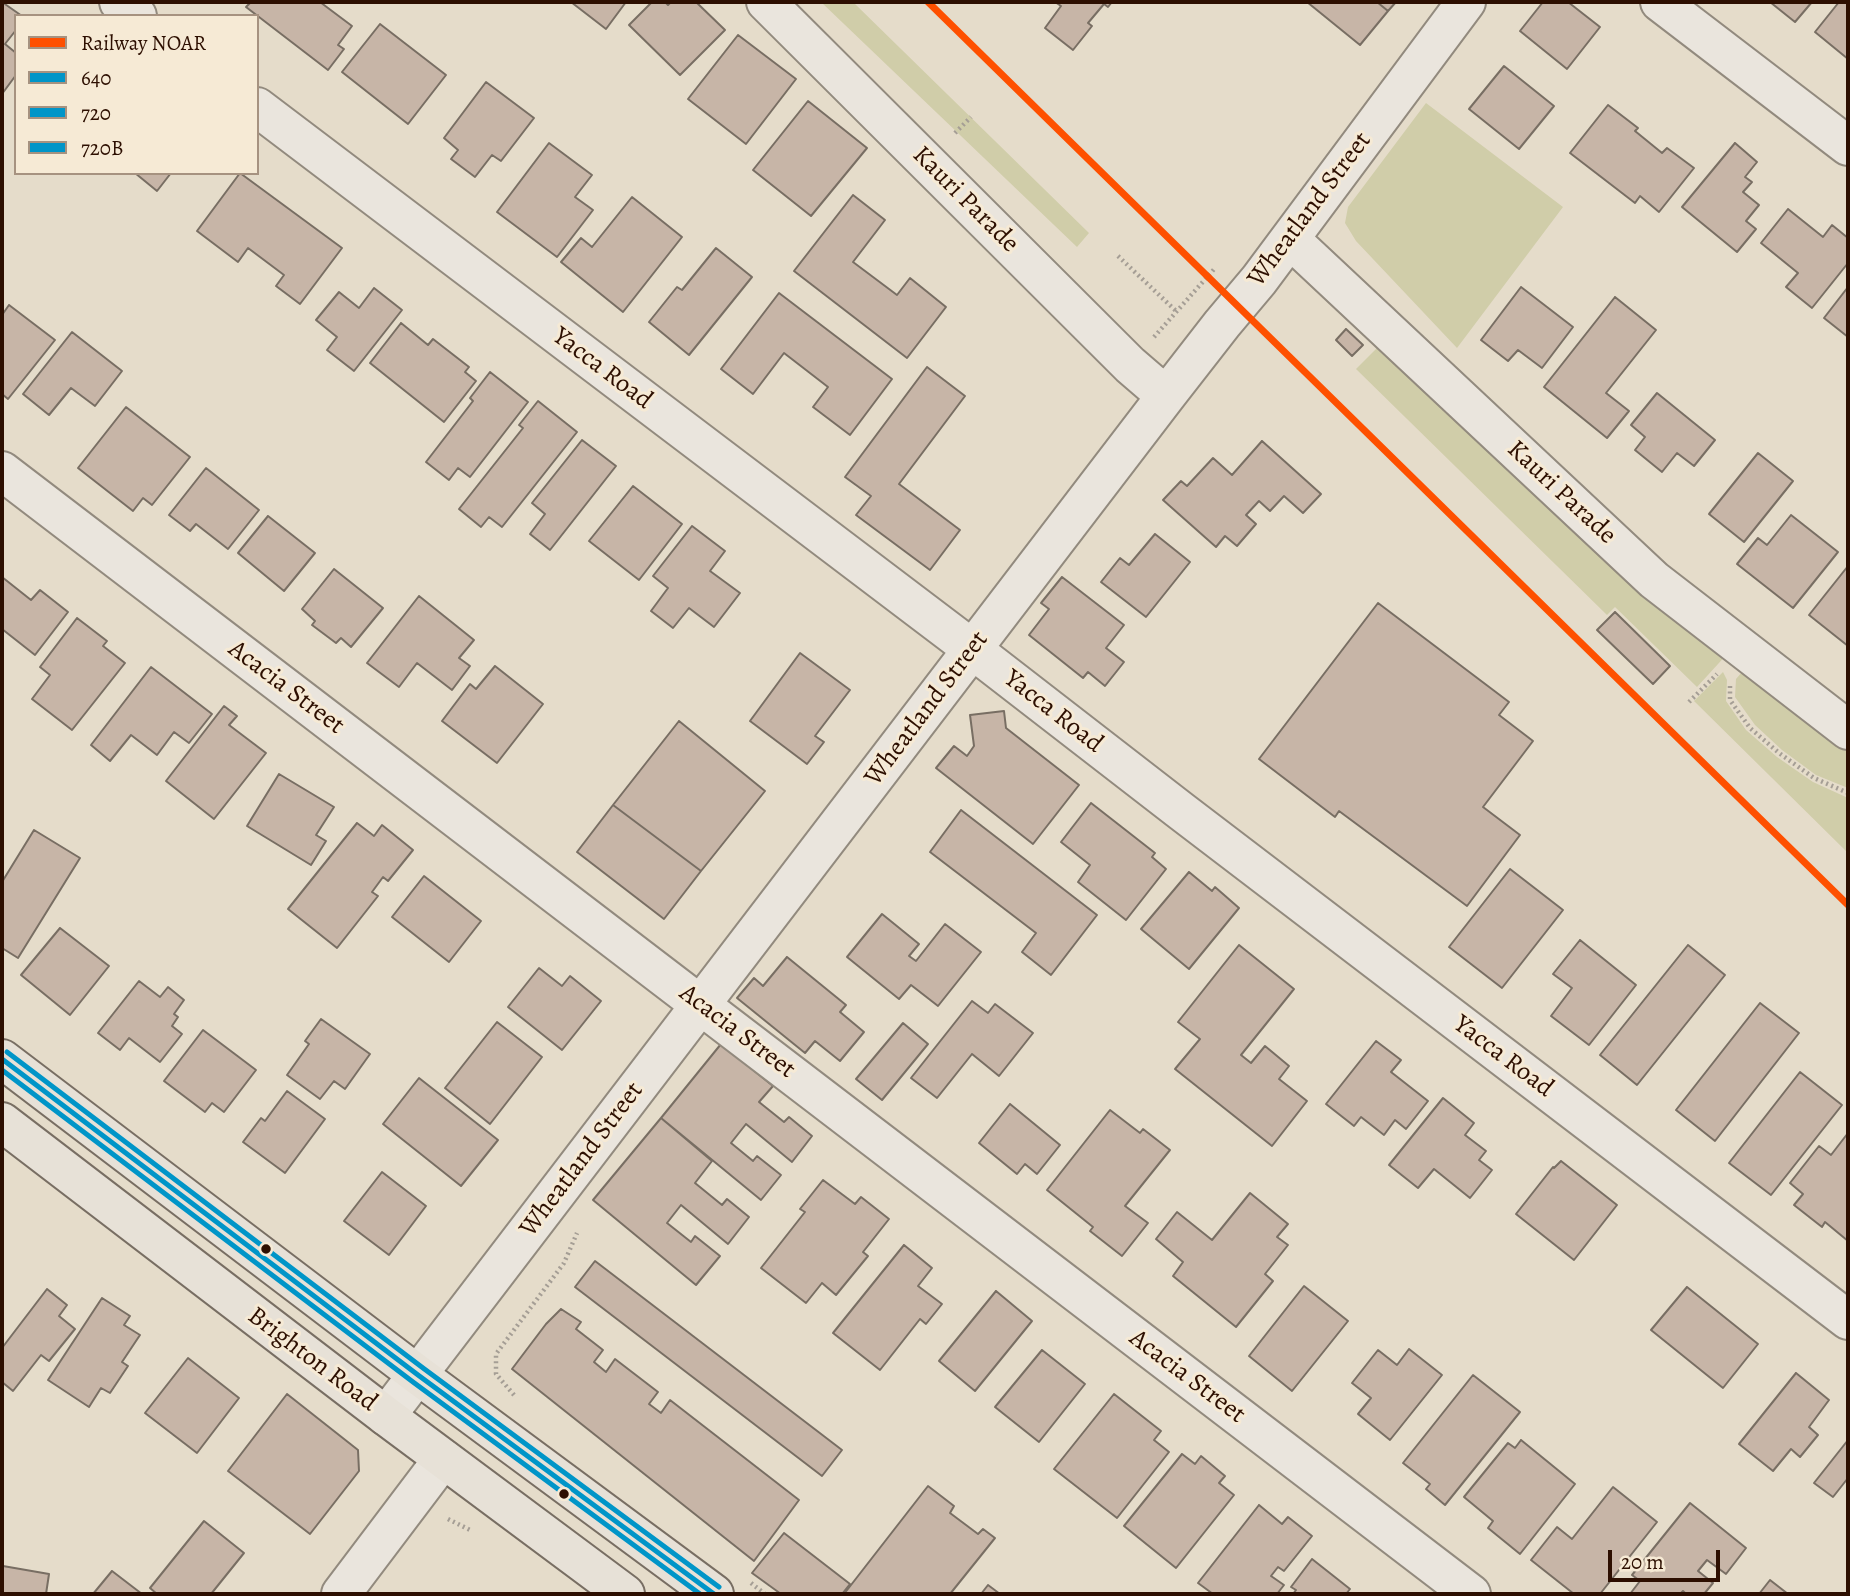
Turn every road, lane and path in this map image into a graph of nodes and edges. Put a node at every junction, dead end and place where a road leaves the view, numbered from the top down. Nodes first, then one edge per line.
1 (119, 2) edge
2 (766, 2) edge
3 (1466, 2) edge
4 (1660, 2) edge
5 (135, 14) edge
6 (259, 109) edge
7 (971, 117) dead end
8 (955, 132) dead end
9 (1848, 146) edge
10 (1290, 239) junction
11 (1118, 256) dead end
12 (1176, 311) dead end
13 (1166, 396) junction
14 (2, 471) edge
15 (972, 650) junction
16 (1730, 682) dead end
17 (1848, 730) edge
18 (1848, 793) edge
19 (701, 1004) junction
20 (2, 1059) edge
21 (2, 1122) edge
22 (579, 1228) dead end
23 (1848, 1320) edge
24 (418, 1376) junction
25 (514, 1395) dead end
26 (386, 1416) junction
27 (443, 1459) junction
28 (728, 1586) edge
29 (341, 1594) edge
30 (625, 1594) edge
31 (765, 1594) edge
32 (1471, 1594) edge

1 - 5 street
2 - 13 street, Kauri Parade
3 - 10 street, Wheatland Street
4 - 9 street
6 - 15 street, Yacca Road
7 - 8 path
10 - 13 street, Wheatland Street
10 - 17 street, Kauri Parade
11 - 12 path
13 - 15 street, Wheatland Street
14 - 19 street, Acacia Street
15 - 19 street, Wheatland Street
15 - 23 street, Yacca Road
16 - 18 path
19 - 24 street, Wheatland Street
19 - 32 street, Acacia Street
20 - 24 main road, Brighton Road
21 - 26 main road, Brighton Road
22 - 25 path
24 - 26 street, Wheatland Street
24 - 28 main road, Brighton Road
26 - 27 main road, Brighton Road
27 - 29 street
27 - 30 main road, Brighton Road
28 - 31 path

